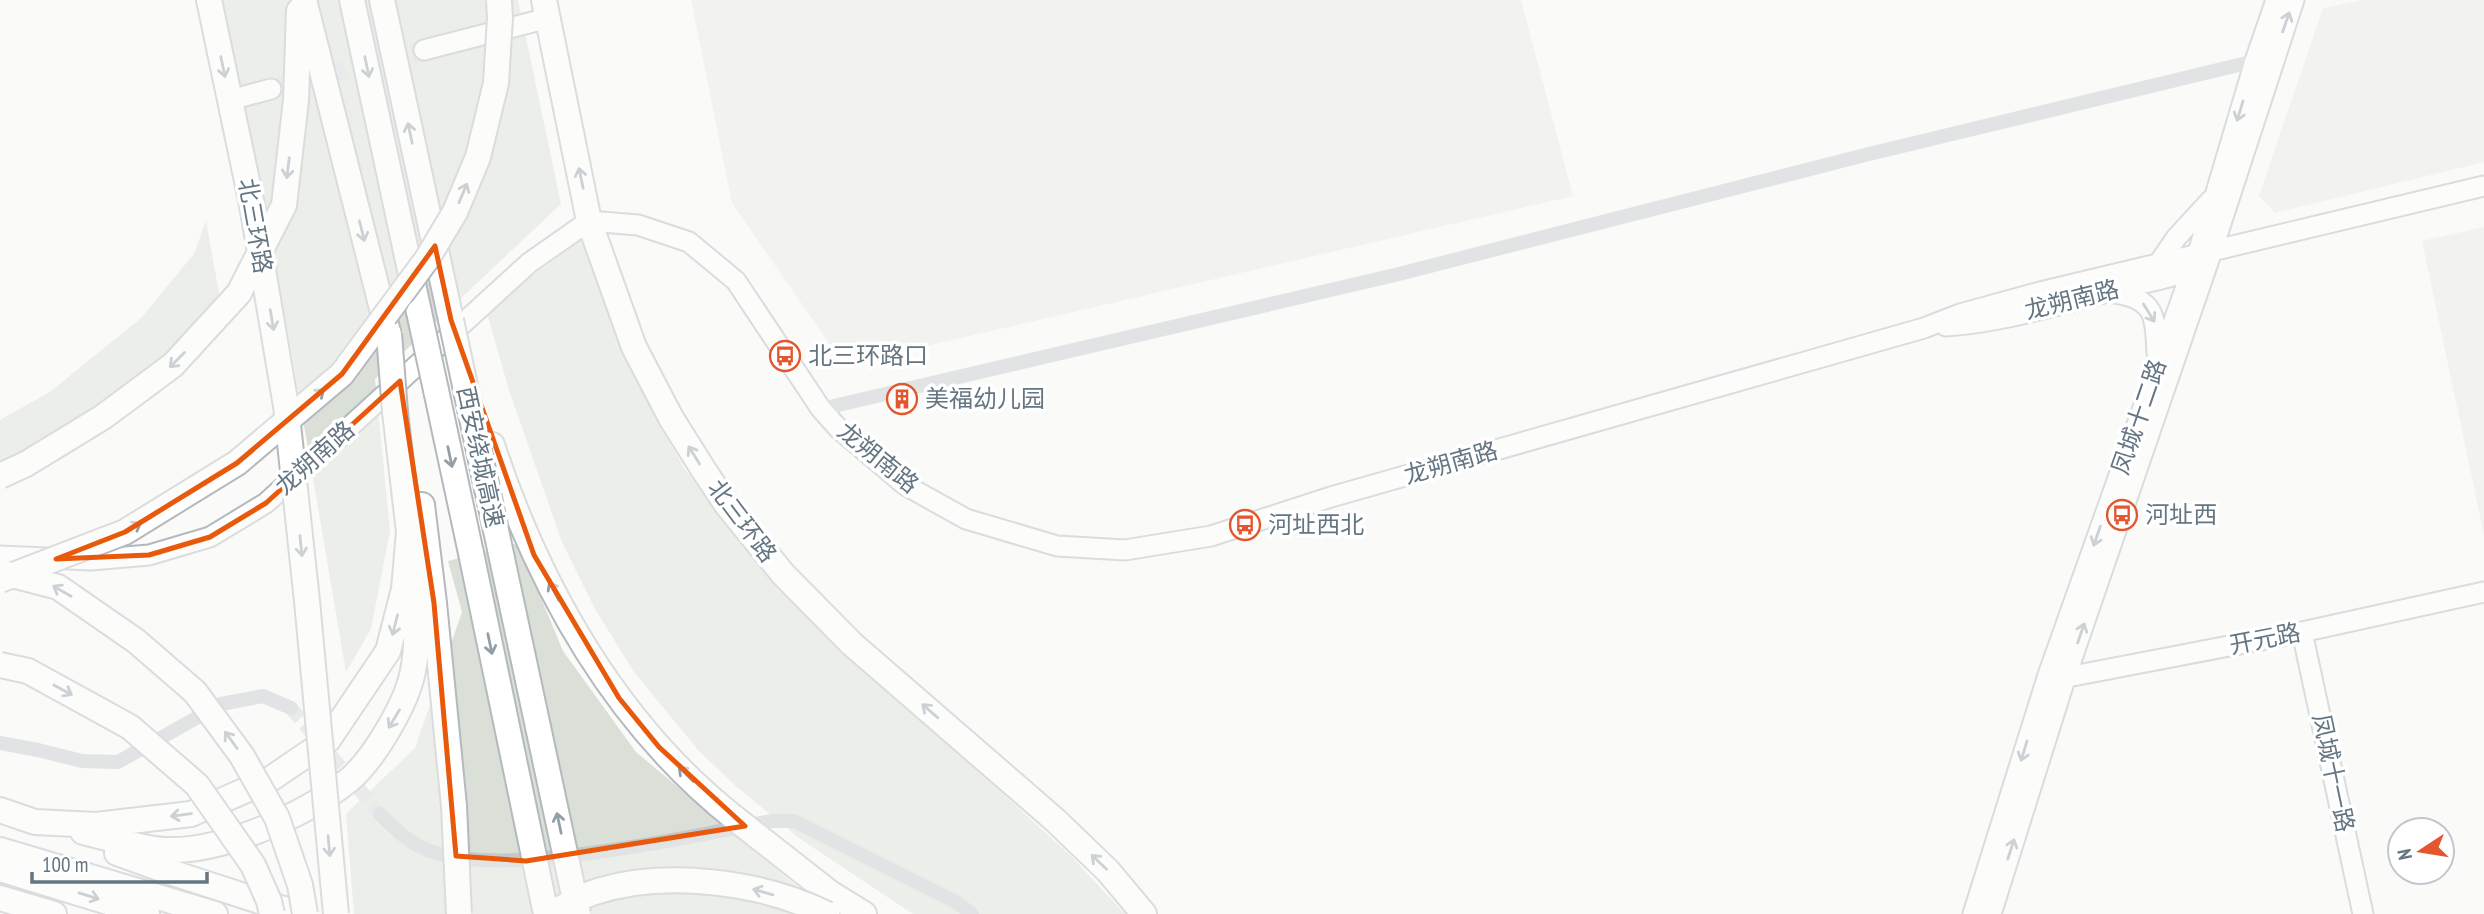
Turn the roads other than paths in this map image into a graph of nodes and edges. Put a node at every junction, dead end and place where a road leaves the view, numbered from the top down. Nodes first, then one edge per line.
1 (209, 0) edge
2 (302, 0) edge
3 (352, 0) edge
4 (382, 0) edge
5 (499, 0) edge
6 (2276, 0) edge
7 (2294, 0) edge
8 (546, 9) edge
9 (424, 50) tunnel mouth
10 (2263, 62) junction
11 (271, 89) tunnel mouth
12 (230, 100) junction
13 (2484, 186) edge
14 (2214, 197) junction
15 (589, 221) junction
16 (2200, 258) junction
17 (2160, 263) junction
18 (2107, 292) junction
19 (451, 320) junction
20 (1924, 328) junction
21 (2158, 363) junction
22 (401, 408) junction
23 (821, 409) junction
24 (0, 476) edge
25 (409, 532) junction
26 (0, 556) edge
27 (0, 571) edge
28 (0, 580) edge
29 (2484, 592) edge
30 (2302, 632) junction
31 (0, 665) edge
32 (2066, 676) junction
33 (2046, 681) junction
34 (291, 708) tunnel mouth
35 (0, 743) edge
36 (0, 810) edge
37 (380, 814) tunnel mouth
38 (35, 822) junction
39 (0, 850) edge
40 (0, 869) edge
41 (0, 898) edge
42 (54, 914) edge
43 (147, 914) edge
44 (215, 914) edge
45 (272, 914) edge
46 (299, 914) edge
47 (305, 914) edge
48 (336, 914) edge
49 (459, 914) edge
50 (548, 914) edge
51 (578, 914) edge
52 (827, 914) edge
53 (864, 914) edge
54 (972, 914) edge
55 (1144, 914) edge
56 (1973, 914) edge
57 (1991, 914) edge
58 (2363, 914) edge

1 -> 12 highway, 北三环路
2 -> 22 highway, bridge
2 -> 24 highway, bridge
3 -> 50 highway, 西安绕城高速, bridge
19 -> 4 highway, 西安绕城高速
28 -> 5 highway, bridge
6 - 10 street, 凤城十二路
10 -> 7 street, 凤城十二路
8 - 9 street
15 -> 8 highway, 北三环路
10 -> 14 street, 凤城十二路
10 - 16 street, 凤城十二路
10 - 23 street
11 - 12 street
12 -> 48 highway, 北三环路, bridge
13 - 16 street, 龙朔南路
14 - 16 street, 凤城十二路
14 - 17 street
15 - 23 street, 龙朔南路
15 - 26 street, 龙朔南路
55 -> 15 highway, 北三环路
16 - 17 street, 龙朔南路
16 - 18 street, 龙朔南路
16 - 21 street, 凤城十二路
32 -> 16 street, 凤城十二路
17 - 20 street, 龙朔南路
18 - 20 street, 龙朔南路
18 -> 21 street
51 -> 19 highway, 西安绕城高速, bridge
53 -> 19 highway, bridge
20 - 23 street, 龙朔南路
21 -> 33 street, 凤城十二路
22 - 25 highway
22 - 49 highway, bridge
25 -> 38 highway
25 -> 38 highway
47 -> 27 highway, bridge
29 - 30 street, 开元路
30 - 32 street, 开元路
30 - 58 street, 凤城十一路
31 -> 45 highway, bridge
32 - 33 street, 开元路
57 -> 32 street, 凤城十二路
33 -> 56 street, 凤城十二路
34 - 35 street
36 - 38 highway
37 - 54 street
38 - 46 highway
39 - 44 highway
40 -> 43 highway
41 - 42 highway
52 -> 50 highway, bridge

